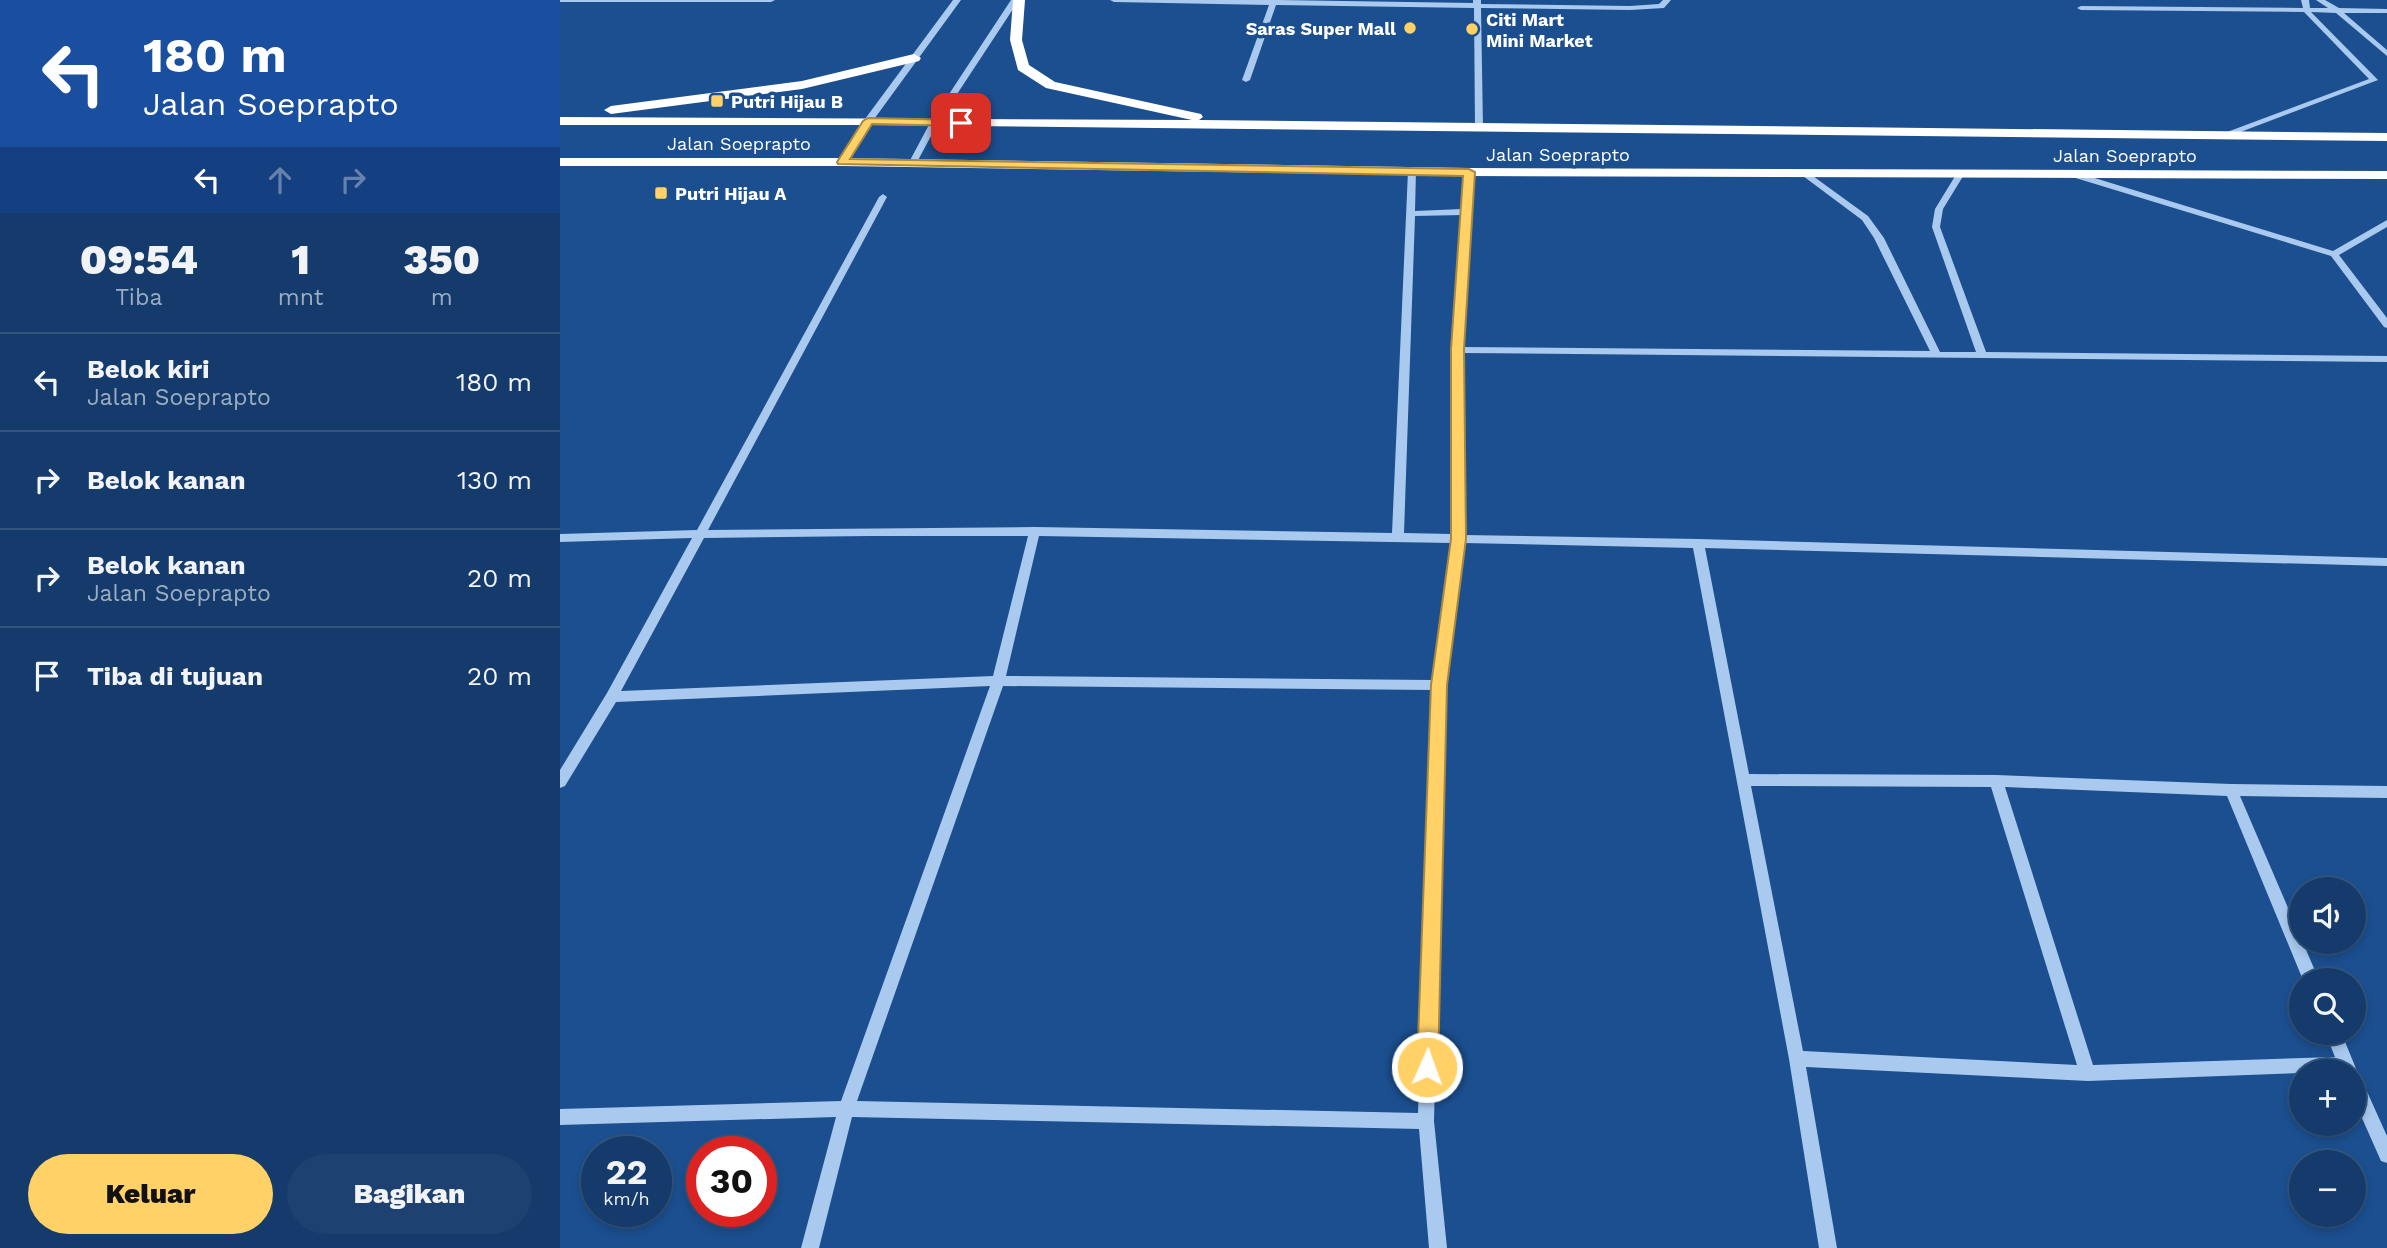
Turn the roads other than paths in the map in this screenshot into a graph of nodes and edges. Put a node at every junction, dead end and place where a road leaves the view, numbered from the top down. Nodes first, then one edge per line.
1 (771, 0) edge
2 (957, 0) edge
3 (1017, 0) edge
4 (1114, 0) edge
5 (1667, 0) edge
6 (2305, 0) edge
7 (2320, 0) edge
8 (560, 1) edge
9 (1274, 2) edge
10 (1476, 3) edge
11 (2081, 8) dead end
12 (2338, 11) junction
13 (2387, 11) edge
14 (2307, 12) junction
15 (2387, 54) edge
16 (914, 58) junction
17 (1246, 80) dead end
18 (2374, 80) junction
19 (2387, 80) edge
20 (560, 115) edge
21 (560, 121) edge
22 (868, 121) junction
23 (934, 123) junction
24 (1235, 126) junction
25 (1479, 128) junction
26 (2222, 137) junction
27 (2387, 138) edge
28 (560, 162) edge
29 (842, 162) junction
30 (912, 164) junction
31 (1412, 171) junction
32 (1469, 172) junction
33 (1961, 173) junction
34 (1806, 174) junction
35 (2073, 174) junction
36 (2387, 175) edge
37 (883, 197) dead end
38 (1466, 212) junction
39 (1410, 214) junction
40 (2387, 223) edge
41 (2334, 254) junction
42 (2387, 325) edge
43 (1457, 349) junction
44 (1936, 354) junction
45 (1982, 355) junction
46 (2387, 359) edge
47 (1035, 531) junction
48 (700, 533) junction
49 (560, 538) edge
50 (1398, 538) junction
51 (1458, 539) junction
52 (1698, 543) junction
53 (2387, 562) edge
54 (998, 681) junction
55 (1439, 685) junction
56 (611, 697) junction
57 (1743, 780) junction
58 (1996, 781) junction
59 (560, 782) edge
60 (2231, 790) junction
61 (2387, 792) edge
62 (2306, 968) edge
63 (1797, 1059) junction
64 (2289, 1069) edge
65 (2088, 1073) junction
66 (846, 1109) junction
67 (2366, 1109) edge
68 (560, 1117) edge
69 (1426, 1121) junction
70 (2387, 1155) edge
71 (810, 1248) edge
72 (1438, 1248) edge
73 (1828, 1248) edge

1 - 8 street
2 - 16 street
3 - 23 street
3 - 24 highway
4 - 9 street
5 - 10 street
6 - 14 street
7 - 12 street
9 - 10 street
9 - 17 street
10 - 25 street
11 - 14 street
12 - 13 street
12 - 14 street
12 - 15 street
14 - 18 street
16 - 20 highway
16 - 22 street
18 - 19 street
18 - 26 street
21 - 22 highway, Jalan Soeprapto
22 - 23 highway, Jalan Soeprapto
22 - 29 street
23 - 24 highway, Jalan Soeprapto
23 - 30 street
24 - 25 highway, Jalan Soeprapto
25 - 26 highway, Jalan Soeprapto
26 - 27 highway, Jalan Soeprapto
28 - 29 highway, Jalan Soeprapto
29 - 30 highway, Jalan Soeprapto
30 - 31 highway, Jalan Soeprapto
31 - 32 highway, Jalan Soeprapto
31 - 39 street
32 - 34 highway, Jalan Soeprapto
32 - 38 street
33 - 34 highway, Jalan Soeprapto
33 - 35 highway, Jalan Soeprapto
33 - 45 street
34 - 44 street
35 - 36 highway, Jalan Soeprapto
35 - 41 street
37 - 48 street
38 - 39 street
38 - 43 street
39 - 50 street
40 - 41 street
41 - 42 street
43 - 44 street
43 - 51 street
44 - 45 street
45 - 46 street
47 - 48 street
47 - 50 street
47 - 54 street
48 - 49 street
48 - 56 street
50 - 51 street
51 - 52 street
51 - 55 street
52 - 53 street
52 - 57 street
54 - 55 street
54 - 56 street
54 - 66 street
55 - 69 street
56 - 59 street
57 - 58 street
57 - 63 street
58 - 60 street
58 - 65 street
60 - 61 street
60 - 62 street
63 - 65 street
63 - 73 street
64 - 65 street
66 - 68 street
66 - 69 street
66 - 71 street
67 - 70 street
69 - 72 street

